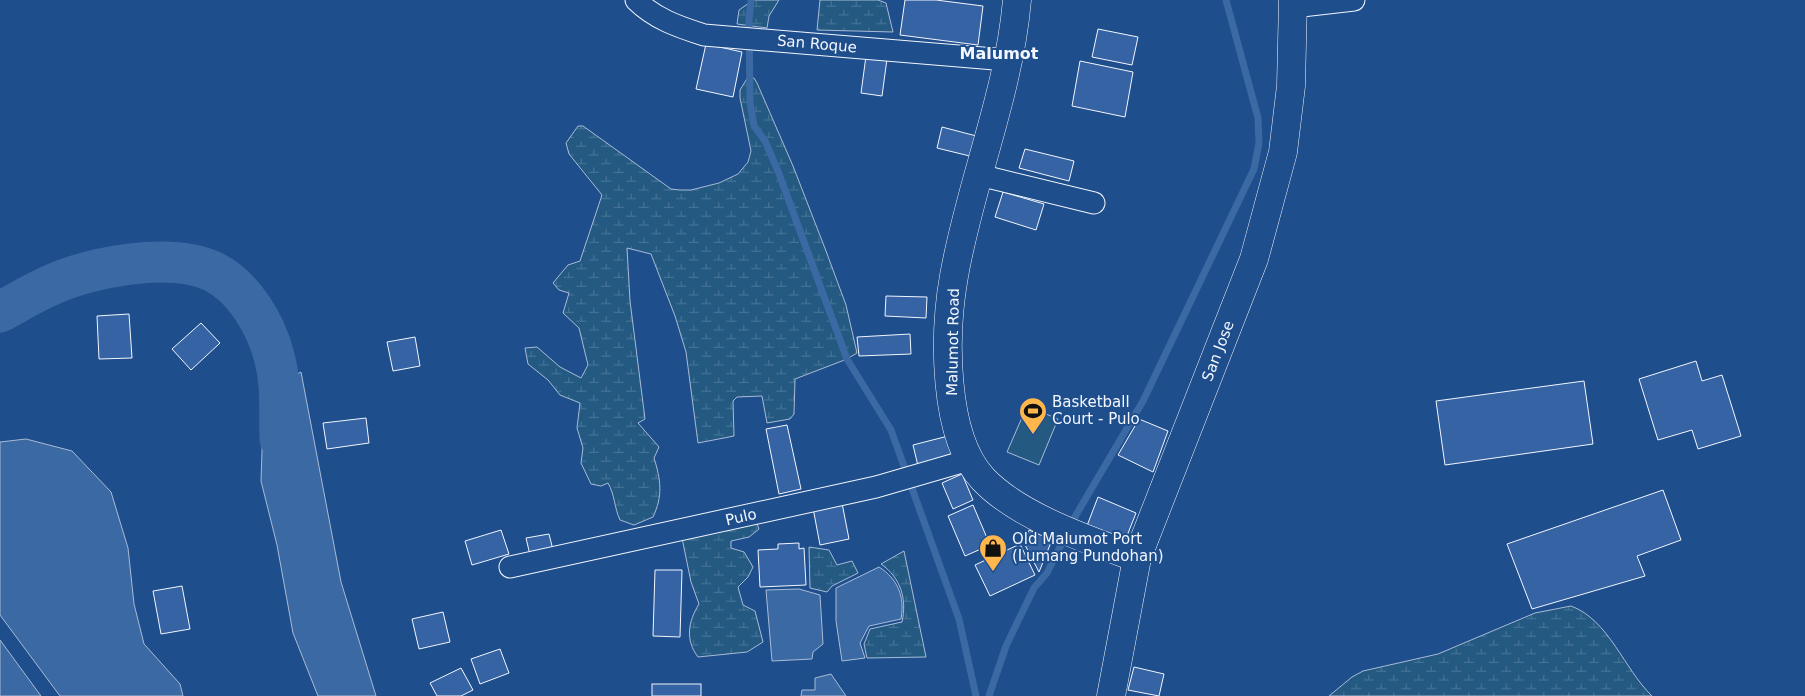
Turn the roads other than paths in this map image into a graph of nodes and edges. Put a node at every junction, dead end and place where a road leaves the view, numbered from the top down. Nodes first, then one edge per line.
1 (636, 0) edge
2 (1017, 0) edge
3 (1354, 0) edge
4 (1293, 3) edge
5 (1007, 60) junction
6 (979, 175) junction
7 (1094, 203) dead end
8 (969, 460) junction
9 (1137, 558) junction
10 (510, 567) dead end
11 (1111, 696) edge

1 - 5 street, San Roque
2 - 5 street, Malumot Road
3 - 4 street
4 - 9 street, San Jose
5 - 6 street, Malumot Road
6 - 7 street
6 - 8 street, Malumot Road
8 - 9 street, Malumot Road
8 - 10 street, Pulo
9 - 11 street, San Jose

